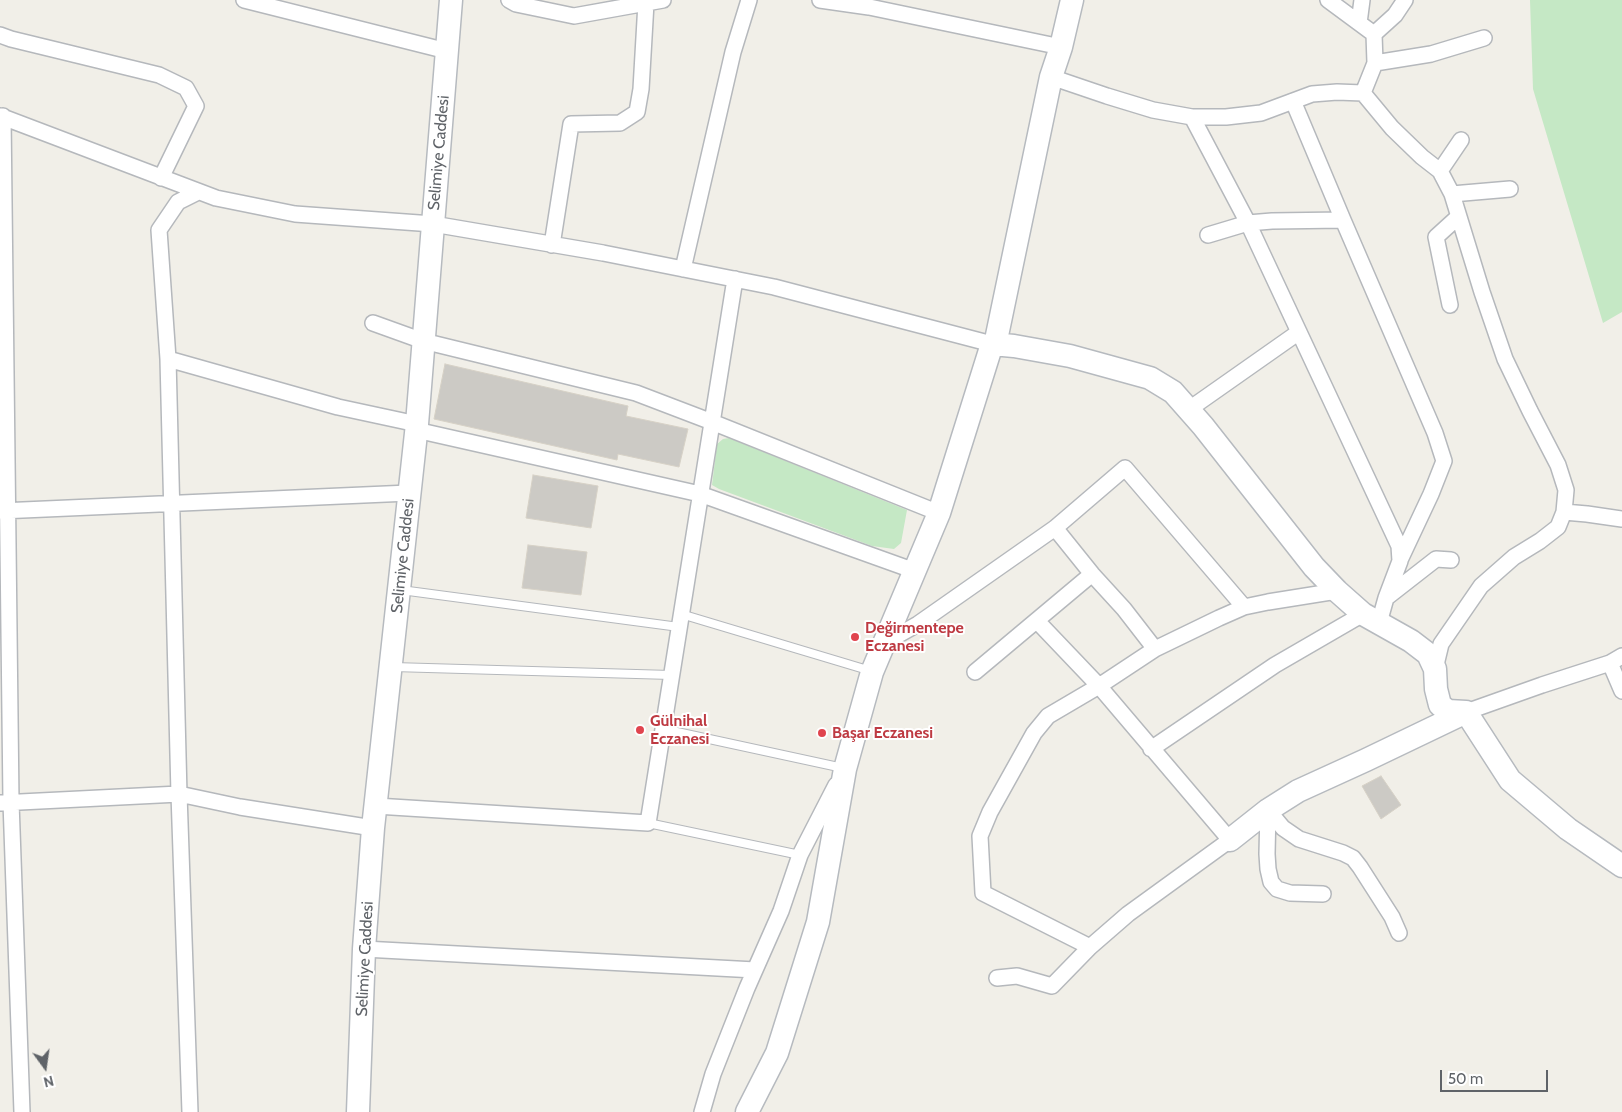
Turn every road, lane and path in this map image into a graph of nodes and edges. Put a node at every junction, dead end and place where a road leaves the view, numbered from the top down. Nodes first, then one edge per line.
1 (244, 0) edge
2 (451, 0) edge
3 (509, 0) edge
4 (663, 0) edge
5 (750, 0) edge
6 (820, 0) edge
7 (1072, 0) edge
8 (1328, 0) edge
9 (1362, 0) edge
10 (1405, 0) edge
11 (646, 3) junction
12 (1359, 23) junction
13 (1374, 34) junction
14 (0, 35) edge
15 (1484, 38) dead end
16 (1061, 47) junction
17 (447, 52) junction
18 (1375, 63) junction
19 (1051, 77) junction
20 (1363, 93) junction
21 (1293, 101) junction
22 (1, 116) edge
23 (1192, 117) junction
24 (1461, 140) dead end
25 (1440, 171) junction
26 (161, 178) junction
27 (1510, 189) dead end
28 (198, 192) junction
29 (1452, 194) junction
30 (1458, 217) junction
31 (1342, 220) junction
32 (1248, 223) junction
33 (433, 224) junction
34 (1208, 235) dead end
35 (552, 244) junction
36 (683, 269) junction
37 (735, 279) junction
38 (2, 282) edge
39 (1450, 305) dead end
40 (373, 323) dead end
41 (1299, 332) junction
42 (423, 341) junction
43 (994, 345) junction
44 (168, 359) junction
45 (1188, 410) junction
46 (712, 422) junction
47 (416, 427) junction
48 (409, 493) junction
49 (700, 494) junction
50 (172, 503) junction
51 (4, 511) edge
52 (1564, 512) junction
53 (939, 513) junction
54 (1622, 519) edge
55 (1055, 528) junction
56 (1451, 560) dead end
57 (1400, 561) junction
58 (915, 571) junction
59 (1092, 574) junction
60 (399, 590) junction
61 (1337, 591) junction
62 (1386, 598) junction
63 (1244, 607) junction
64 (1371, 618) junction
65 (680, 620) junction
66 (1037, 621) junction
67 (884, 643) junction
68 (1155, 649) junction
69 (1616, 660) edge
70 (391, 667) junction
71 (1435, 669) junction
72 (872, 672) junction
73 (975, 672) dead end
74 (671, 676) junction
75 (1099, 686) junction
76 (1622, 691) edge
77 (1466, 712) junction
78 (663, 730) junction
79 (1151, 749) junction
80 (845, 769) junction
81 (179, 794) junction
82 (6, 803) edge
83 (376, 806) junction
84 (1268, 810) junction
85 (648, 823) junction
86 (373, 828) junction
87 (1230, 840) junction
88 (800, 855) junction
89 (1622, 866) edge
90 (1322, 894) dead end
91 (1399, 933) dead end
92 (1090, 947) junction
93 (364, 949) junction
94 (755, 970) junction
95 (997, 978) dead end
96 (22, 1112) edge
97 (190, 1112) edge
98 (358, 1112) edge
99 (702, 1112) edge
100 (747, 1112) edge

1 - 17 street
2 - 17 street, Selimiye Caddesi
3 - 11 street
4 - 11 street
5 - 36 street
6 - 16 street
7 - 16 street
8 - 12 street
9 - 12 street
10 - 13 street
11 - 35 street
12 - 13 street
13 - 18 street
14 - 26 street
15 - 18 street
16 - 19 street
17 - 33 street, Selimiye Caddesi
18 - 20 street
19 - 23 street
19 - 43 street
20 - 21 street
20 - 25 street
21 - 23 street
21 - 31 street
22 - 26 street
22 - 38 street
23 - 32 street
24 - 25 street
25 - 29 street
26 - 28 street
27 - 29 street
28 - 33 street
28 - 44 street
29 - 30 street
30 - 39 street
30 - 52 street
31 - 32 street
31 - 57 street
32 - 34 street
32 - 41 street
33 - 35 street
33 - 42 street, Selimiye Caddesi
35 - 36 street
36 - 37 street
37 - 43 street
37 - 46 street
38 - 51 street
40 - 42 street
41 - 45 street
41 - 57 street
42 - 46 street
42 - 47 street, Selimiye Caddesi
43 - 45 street
43 - 53 street
44 - 47 street
44 - 50 street
45 - 61 street
46 - 49 street
46 - 53 street
47 - 48 street, Selimiye Caddesi
47 - 49 street
48 - 50 street
48 - 60 street, Selimiye Caddesi
49 - 58 street
49 - 65 street
50 - 51 street
50 - 81 street
51 - 82 street
52 - 54 street
52 - 71 street
53 - 58 street
55 - 59 street
55 - 63 street
55 - 67 street
56 - 62 street
57 - 62 street
58 - 67 street
59 - 66 street
59 - 68 street
60 - 65 lane
60 - 70 street, Selimiye Caddesi
61 - 63 street
61 - 64 street
62 - 64 street
63 - 68 street
64 - 71 street
64 - 79 street
65 - 72 lane
65 - 74 street
66 - 73 street
66 - 75 street
67 - 72 street
68 - 75 street
69 - 76 street
69 - 77 street
70 - 74 lane
70 - 83 street, Selimiye Caddesi
71 - 77 street
72 - 80 street
74 - 78 street
75 - 79 street
75 - 92 street
77 - 84 street
77 - 89 street
78 - 80 lane
78 - 85 street
79 - 87 street
80 - 88 street
80 - 100 street
81 - 82 street
81 - 86 street
81 - 97 street
82 - 96 street
83 - 85 street
83 - 86 street, Selimiye Caddesi
84 - 87 street
84 - 90 street
84 - 91 street
85 - 88 lane
86 - 93 street, Selimiye Caddesi
87 - 92 street
88 - 94 street
92 - 95 street
93 - 94 street
93 - 98 street, Selimiye Caddesi
94 - 99 street

